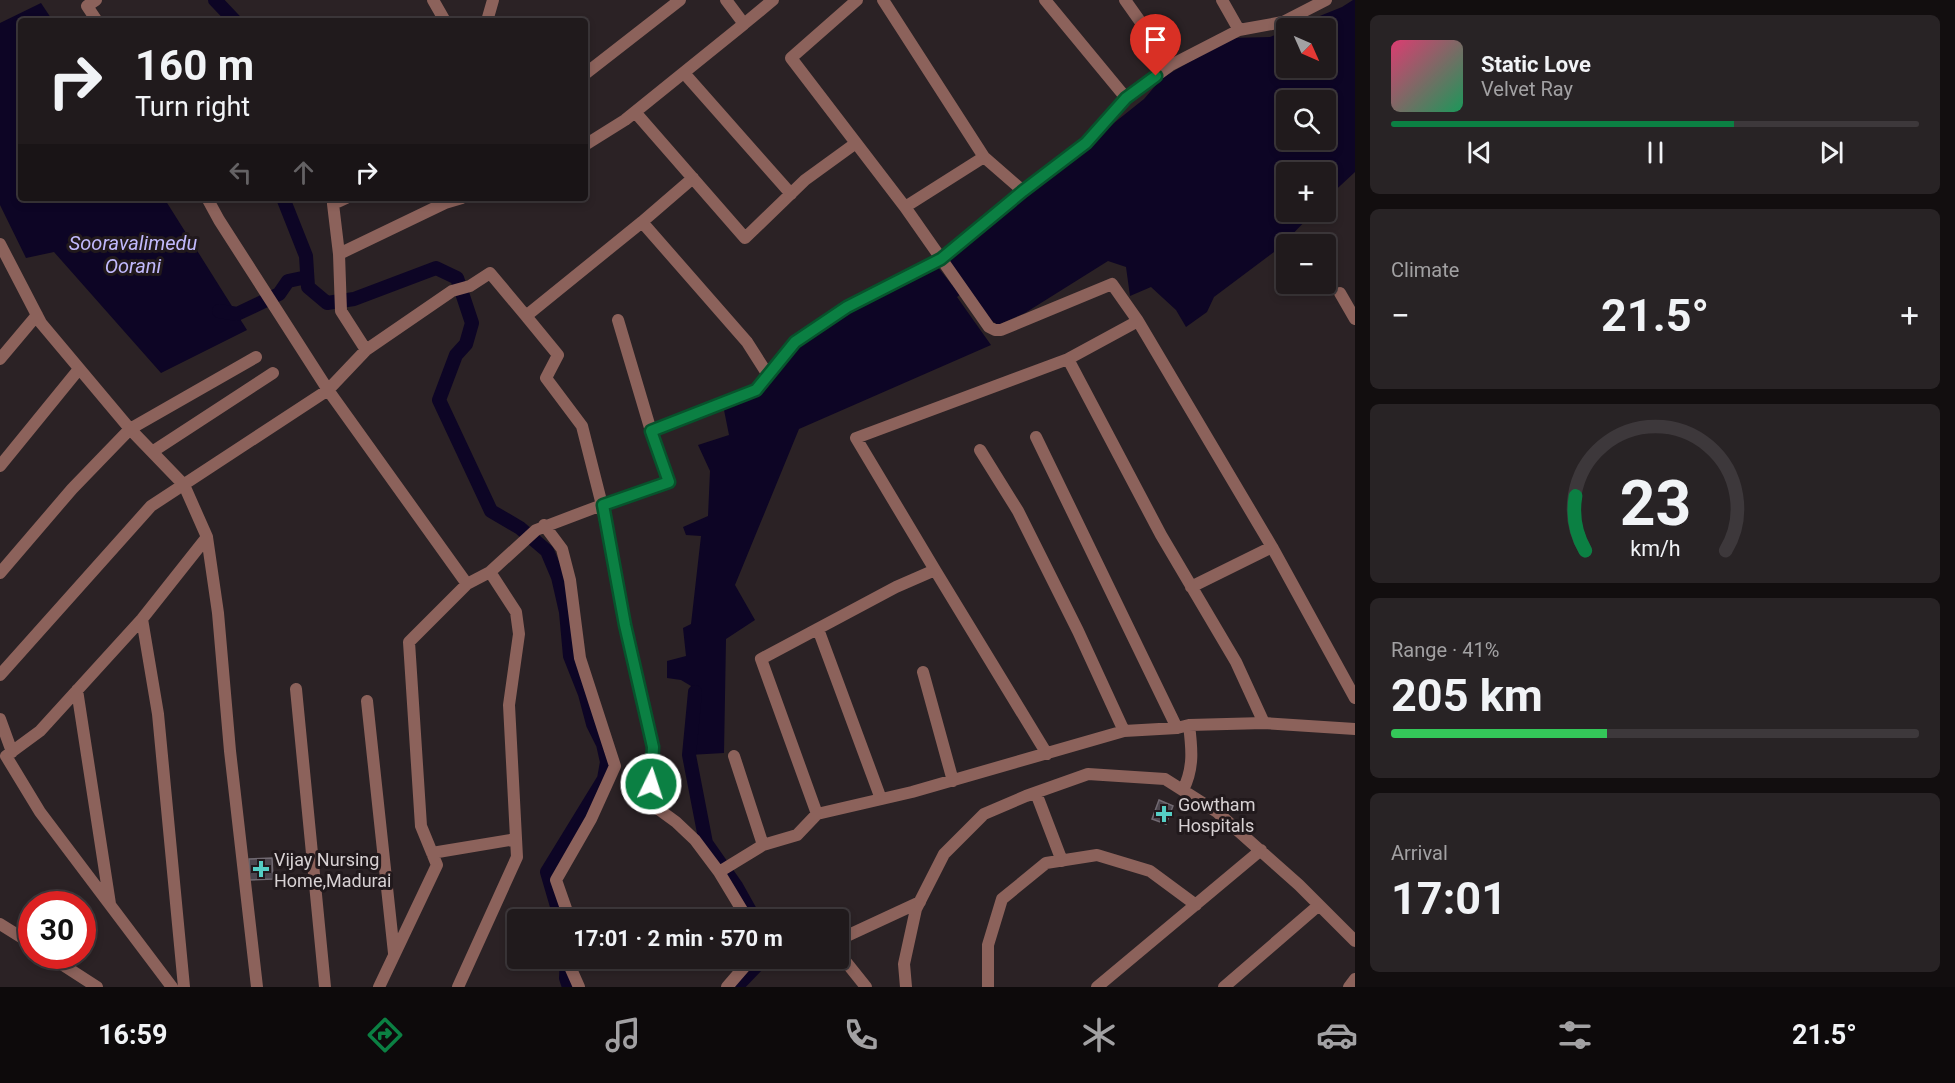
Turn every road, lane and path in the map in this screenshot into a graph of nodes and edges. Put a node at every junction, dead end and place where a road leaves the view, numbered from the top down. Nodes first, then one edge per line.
1 (96, 0) edge
2 (434, 0) edge
3 (493, 0) edge
4 (680, 0) edge
5 (726, 0) edge
6 (773, 0) edge
7 (857, 0) edge
8 (883, 0) edge
9 (1045, 0) edge
10 (1125, 0) edge
11 (1222, 0) edge
12 (1326, 0) edge
13 (95, 18) edge
14 (443, 18) edge
15 (488, 18) edge
16 (744, 24) junction
17 (1239, 30) junction
18 (1171, 65) junction
19 (588, 72) edge
20 (684, 73) junction
21 (1126, 98) junction
22 (635, 112) junction
23 (588, 143) edge
24 (856, 143) junction
25 (984, 156) junction
26 (693, 178) junction
27 (1023, 191) junction
28 (791, 194) junction
29 (209, 201) edge
30 (332, 201) edge
31 (452, 201) edge
32 (905, 207) junction
33 (642, 222) junction
34 (0, 246) edge
35 (339, 254) junction
36 (942, 261) junction
37 (1340, 293) dead end
38 (37, 315) junction
39 (526, 316) junction
40 (1355, 319) edge
41 (618, 320) dead end
42 (1138, 321) junction
43 (366, 350) junction
44 (256, 357) dead end
45 (0, 359) edge
46 (1068, 359) junction
47 (79, 369) junction
48 (273, 373) dead end
49 (768, 375) junction
50 (328, 390) junction
51 (130, 429) junction
52 (651, 431) junction
53 (1036, 436) dead end
54 (980, 450) dead end
55 (152, 452) junction
56 (0, 466) edge
57 (184, 485) junction
58 (603, 505) junction
59 (540, 527) junction
60 (207, 537) junction
61 (1272, 547) junction
62 (935, 570) junction
63 (490, 572) junction
64 (0, 573) edge
65 (467, 585) junction
66 (1191, 587) junction
67 (142, 619) junction
68 (818, 629) junction
69 (922, 672) dead end
70 (0, 675) edge
71 (296, 689) dead end
72 (77, 690) junction
73 (1355, 698) edge
74 (367, 701) dead end
75 (0, 719) edge
76 (1264, 723) junction
77 (1183, 726) junction
78 (1355, 729) edge
79 (1124, 731) junction
80 (6, 754) edge
81 (1047, 754) junction
82 (734, 756) dead end
83 (953, 781) junction
84 (1184, 790) junction
85 (1036, 793) junction
86 (880, 800) junction
87 (817, 814) junction
88 (516, 839) junction
89 (763, 845) junction
90 (1261, 850) junction
91 (432, 853) junction
92 (1062, 861) junction
93 (723, 870) junction
94 (920, 902) junction
95 (110, 905) junction
96 (1196, 905) junction
97 (1319, 905) junction
98 (566, 909) edge
99 (742, 909) edge
100 (0, 924) edge
101 (18, 935) edge
102 (849, 935) edge
103 (1355, 941) edge
104 (395, 954) junction
105 (849, 966) edge
106 (69, 969) edge
107 (571, 969) edge
108 (743, 969) edge
109 (1355, 979) edge
110 (97, 987) edge
111 (172, 987) edge
112 (184, 987) edge
113 (257, 987) edge
114 (325, 987) edge
115 (379, 987) edge
116 (458, 987) edge
117 (579, 987) edge
118 (727, 987) edge
119 (866, 987) edge
120 (906, 987) edge
121 (988, 987) edge
122 (1097, 987) edge
123 (1224, 987) edge
124 (1348, 987) edge

1 - 13 street
2 - 14 street
3 - 15 street
4 - 19 street
5 - 16 street
6 - 16 street
7 - 24 street
8 - 25 street
9 - 21 street
10 - 18 street
11 - 17 street
12 - 17 street
16 - 20 street
17 - 18 street
18 - 21 street
20 - 22 street
20 - 28 street
21 - 27 street
22 - 23 street
22 - 26 street
24 - 28 street
24 - 32 street
25 - 27 street
25 - 32 street
26 - 28 street
26 - 33 street
27 - 36 street
29 - 50 street
30 - 35 street
31 - 35 street
32 - 36 street
33 - 39 street
33 - 49 street
34 - 38 street
35 - 43 street
36 - 42 street
36 - 49 street
37 - 40 street
38 - 45 street
38 - 47 street
39 - 43 street
39 - 58 street
41 - 52 street
42 - 46 street
42 - 61 street
43 - 50 street
44 - 51 street
46 - 62 street
46 - 66 street
47 - 51 street
47 - 56 street
48 - 55 street
49 - 52 street
50 - 57 street
50 - 65 street
51 - 55 street
51 - 64 street
52 - 58 street
53 - 77 street
54 - 79 street
55 - 57 street
57 - 60 street
57 - 70 street
58 - 59 street
58 - 93 street
59 - 63 street
59 - 98 street
60 - 67 street
60 - 113 street
61 - 66 street
61 - 73 street
62 - 68 street
62 - 81 street
63 - 65 street
63 - 88 street
65 - 91 street
66 - 76 street
67 - 72 street
67 - 112 street
68 - 86 street
68 - 87 street
69 - 83 street
71 - 114 street
72 - 80 street
72 - 95 street
74 - 104 street
75 - 80 street
76 - 77 street
76 - 78 street
77 - 79 street
77 - 84 street
79 - 81 street
80 - 95 street
81 - 83 street
82 - 89 street
83 - 86 street
84 - 85 street
84 - 90 street
85 - 92 street
85 - 94 street
86 - 87 street
87 - 89 street
88 - 91 street
88 - 116 street
89 - 93 street
90 - 96 street
90 - 97 street
91 - 104 street
92 - 96 street
92 - 121 street
93 - 99 street
94 - 102 street
94 - 120 street
95 - 111 street
96 - 122 street
97 - 103 street
97 - 123 street
100 - 101 street
104 - 115 street
105 - 119 street
106 - 110 street
107 - 117 street
108 - 118 street
109 - 124 street

